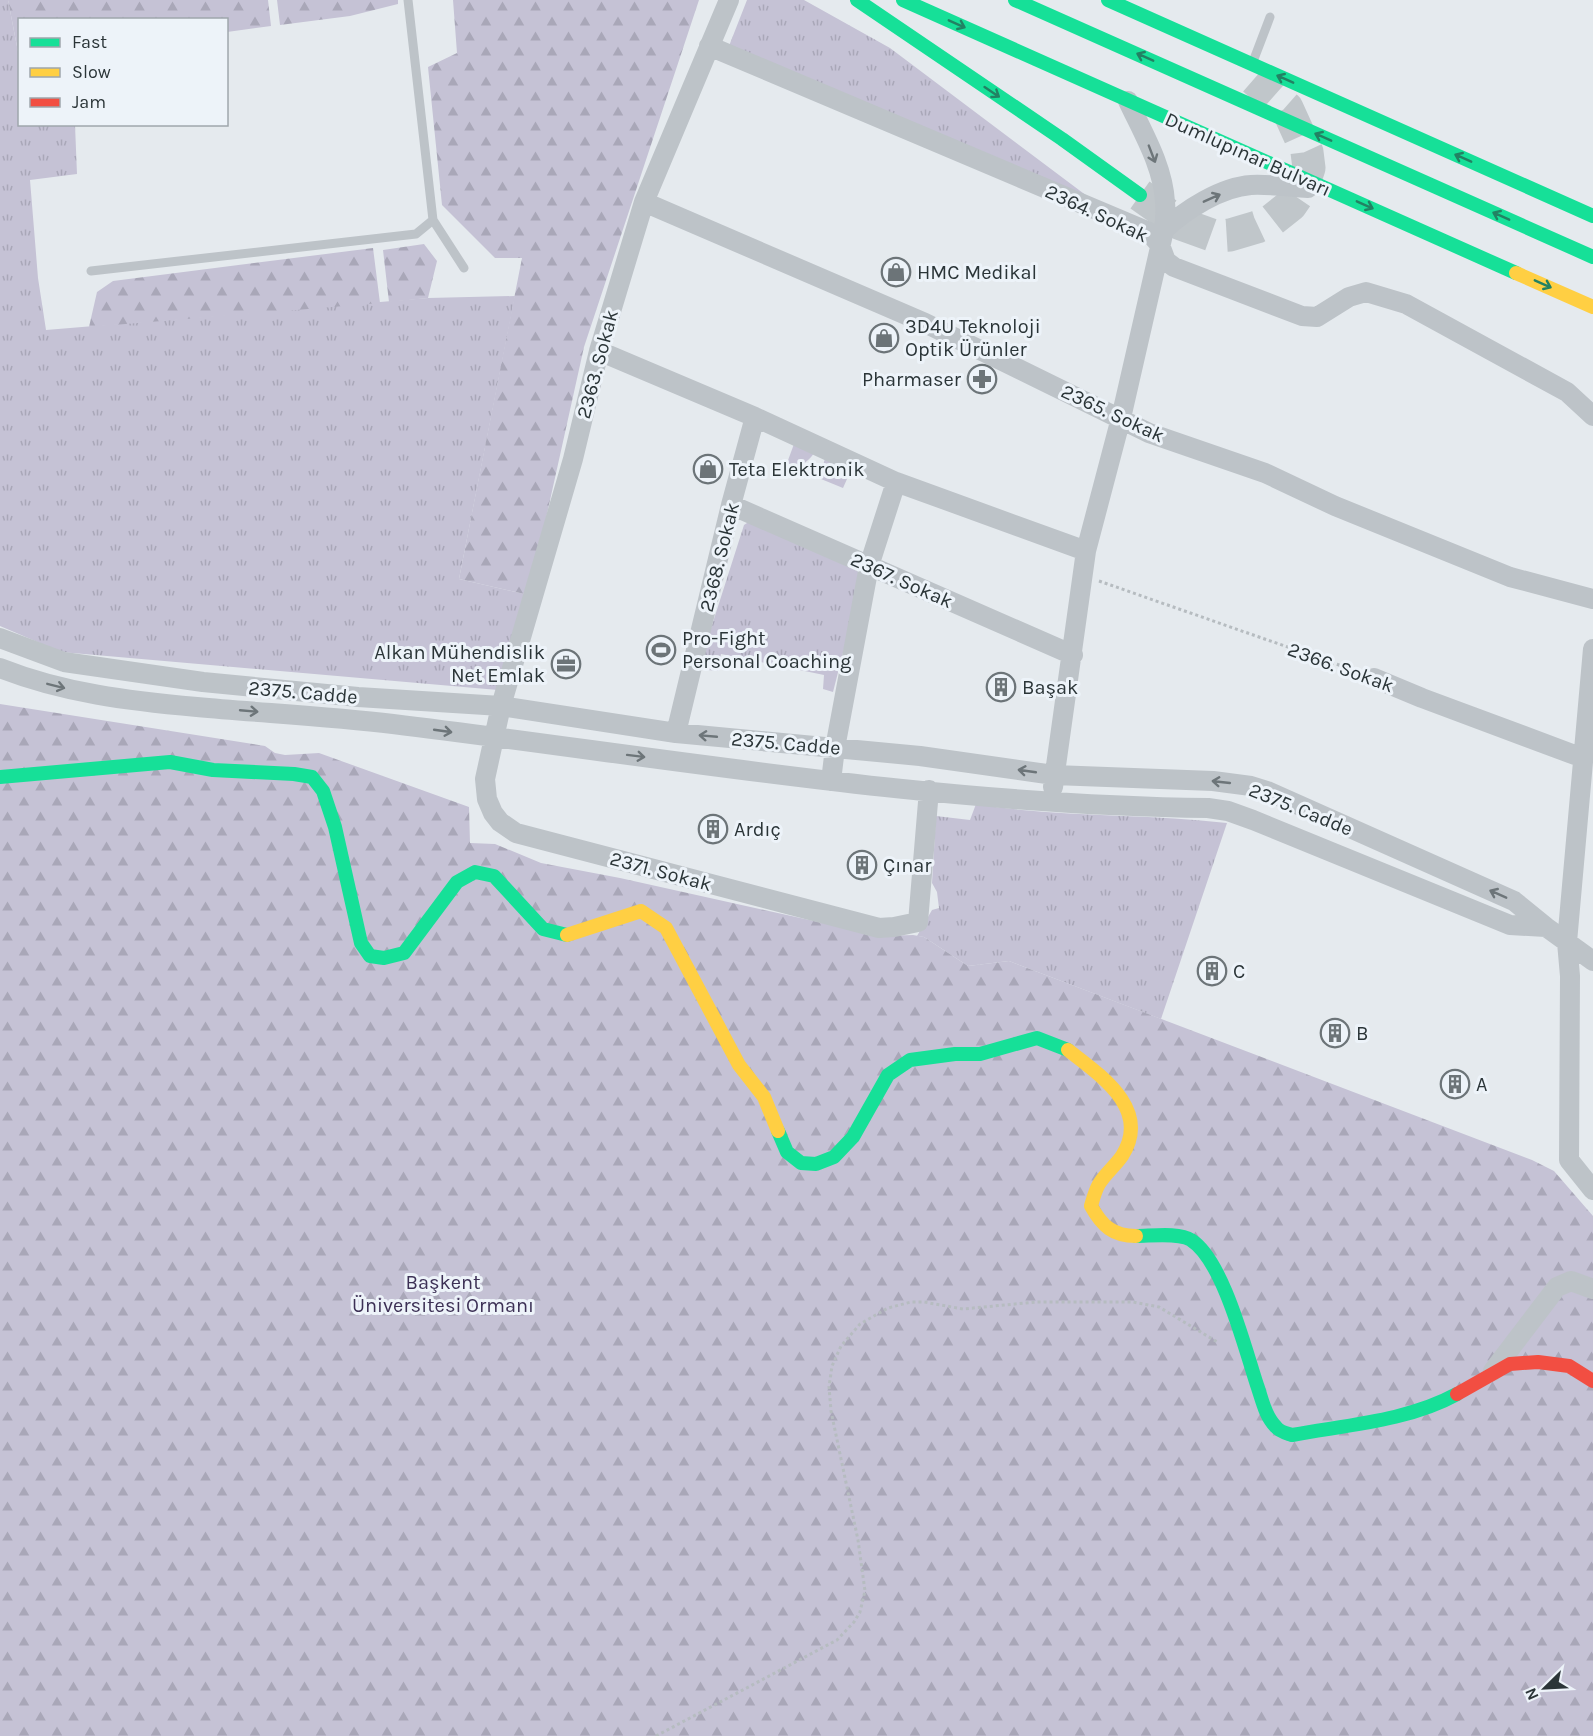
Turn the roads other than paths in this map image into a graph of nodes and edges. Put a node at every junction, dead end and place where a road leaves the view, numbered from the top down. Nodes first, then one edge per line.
1 (408, 0) edge
2 (729, 0) edge
3 (857, 0) edge
4 (903, 0) edge
5 (1016, 0) edge
6 (1108, 0) edge
7 (1134, 5) edge
8 (1270, 17) dead end
9 (1169, 42) dead end
10 (709, 46) junction
11 (1252, 64) junction
12 (1254, 79) tunnel mouth
13 (1128, 101) junction
14 (1327, 189) junction
15 (1140, 195) tunnel mouth
16 (644, 202) junction
17 (1593, 216) edge
18 (433, 220) junction
19 (1162, 238) junction
20 (1593, 256) edge
21 (464, 268) dead end
22 (91, 271) dead end
23 (1593, 307) edge
24 (599, 351) junction
25 (1593, 416) edge
26 (755, 417) junction
27 (1121, 418) junction
28 (896, 482) junction
29 (731, 505) junction
30 (1086, 551) junction
31 (869, 566) junction
32 (1593, 599) edge
33 (0, 638) edge
34 (1593, 649) edge
35 (1073, 655) junction
36 (0, 668) edge
37 (1374, 678) road end
38 (501, 706) junction
39 (676, 733) junction
40 (495, 738) junction
41 (835, 748) junction
42 (1586, 771) edge
43 (1054, 775) junction
44 (0, 777) edge
45 (831, 781) junction
46 (930, 790) junction
47 (1053, 801) junction
48 (1546, 927) junction
49 (1567, 942) junction
50 (1593, 961) edge
51 (1593, 1190) edge
52 (1593, 1289) edge
53 (1491, 1373) junction
54 (1593, 1381) edge

1 - 18 lane
2 - 10 street, 2363. Sokak
3 -> 15 main road
4 -> 13 main road, Dumlupınar Bulvarı
20 -> 5 main road
6 - 7 main road
7 - 11 main road
8 - 11 lane
9 - 12 main road
10 - 16 street, 2363. Sokak
10 - 19 street, 2364. Sokak
17 -> 11 main road
13 - 14 main road, Dumlupınar Bulvarı
13 -> 19 street
19 -> 14 street
14 -> 23 main road, Dumlupınar Bulvarı
16 - 24 street, 2363. Sokak
16 - 27 street, 2365. Sokak
18 - 21 lane
18 - 22 lane
19 - 25 street, 2364. Sokak
19 - 27 street
24 - 26 street
24 - 38 street, 2363. Sokak
26 - 28 street
26 - 29 street, 2368. Sokak
27 - 30 street
27 - 32 street, 2365. Sokak
28 - 30 street
28 - 31 street
29 - 31 street, 2367. Sokak
29 - 39 street, 2368. Sokak
30 - 35 street
31 - 35 street, 2367. Sokak
31 - 41 street
33 - 38 street, 2375. Cadde
34 - 42 street
35 - 43 street
36 -> 40 street, 2375. Cadde
37 - 42 street, 2366. Sokak
38 - 39 street, 2375. Cadde
38 - 40 street, 2363. Sokak
41 -> 39 street, 2375. Cadde
40 -> 45 street, 2375. Cadde
40 - 46 street, 2371. Sokak
43 -> 41 street, 2375. Cadde
41 - 45 street
42 - 49 street
43 - 47 street
48 -> 43 street, 2375. Cadde
44 - 53 main road
45 - 46 street, 2375. Cadde
46 - 47 street, 2375. Cadde
47 - 48 street, 2375. Cadde
48 - 49 street, 2375. Cadde
49 - 50 street, 2375. Cadde
49 - 51 street
52 - 53 street
53 - 54 main road

